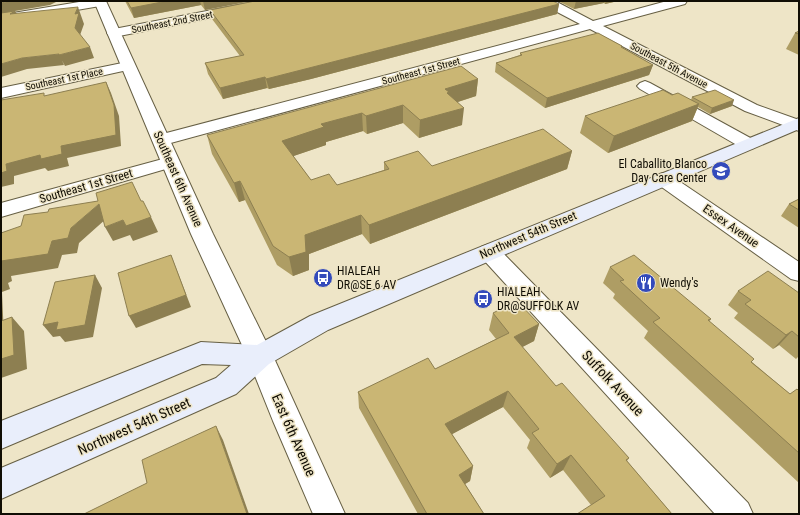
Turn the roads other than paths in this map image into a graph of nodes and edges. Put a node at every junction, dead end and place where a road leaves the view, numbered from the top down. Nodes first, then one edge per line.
1 (100, 1) edge
2 (278, 1) edge
3 (546, 1) edge
4 (680, 1) edge
5 (1, 20) edge
6 (592, 25) junction
7 (114, 34) junction
8 (128, 66) junction
9 (645, 86) dead end
10 (1, 93) edge
11 (798, 125) edge
12 (161, 140) junction
13 (748, 144) junction
14 (170, 162) junction
15 (663, 179) junction
16 (1, 210) edge
17 (489, 252) junction
18 (799, 273) edge
19 (260, 356) junction
20 (1, 435) edge
21 (1, 484) edge
22 (329, 514) edge
23 (737, 514) edge

1 - 5 street
1 - 7 street, Southeast 6th Avenue
2 - 7 street, Southeast 2nd Street
3 - 6 street, Southeast 5th Avenue
4 - 6 street, Southeast 1st Street
6 - 11 street, Southeast 5th Avenue
6 - 12 street, Southeast 1st Street
7 - 8 street, Southeast 6th Avenue
8 - 10 street, Southeast 1st Place
8 - 12 street, Southeast 6th Avenue
9 - 13 street
11 - 13 main road, Northwest 54th Street
12 - 14 street, Southeast 6th Avenue
13 - 15 main road, Northwest 54th Street
14 - 16 street, Southeast 1st Street
14 - 19 street, Southeast 6th Avenue
15 - 17 main road, Northwest 54th Street
15 - 18 street, Essex Avenue
17 - 19 main road, Northwest 54th Street
17 - 23 street, Suffolk Avenue
19 - 20 main road
19 - 21 main road, Northwest 54th Street
19 - 22 street, East 6th Avenue

